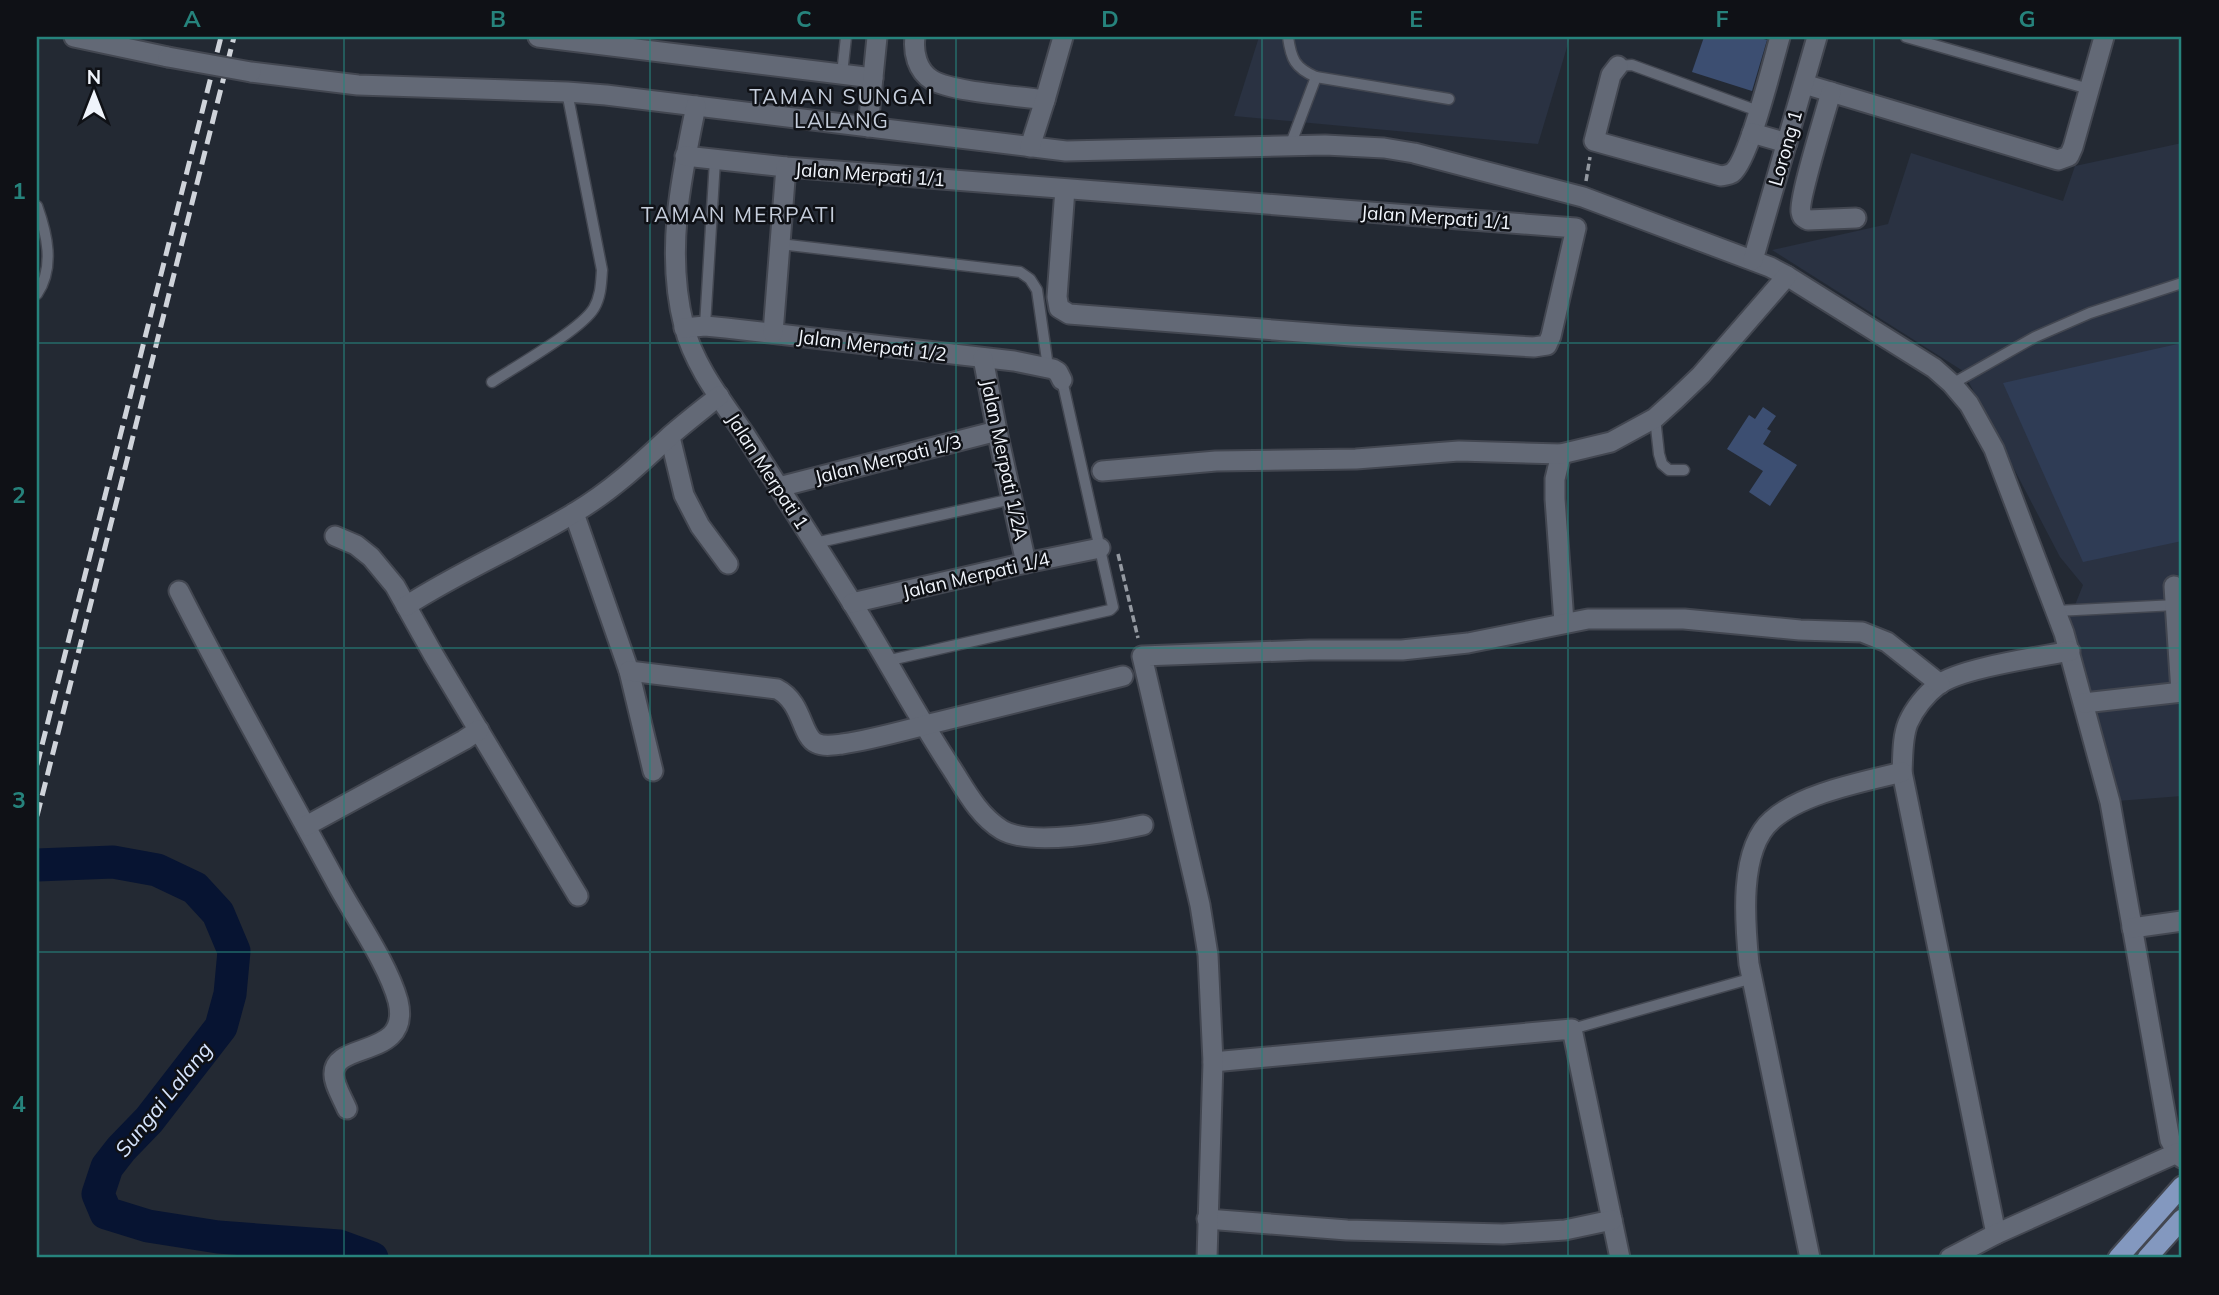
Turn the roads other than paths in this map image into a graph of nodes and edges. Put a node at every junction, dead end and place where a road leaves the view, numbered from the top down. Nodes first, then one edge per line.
1 (74, 37) edge
2 (538, 37) edge
3 (846, 37) edge
4 (877, 37) edge
5 (915, 37) edge
6 (1063, 37) edge
7 (1288, 37) edge
8 (1780, 37) edge
9 (1817, 37) edge
10 (1906, 37) edge
11 (2105, 37) edge
12 (1618, 66) joint
13 (842, 75) junction
14 (1316, 77) junction
15 (873, 78) junction
16 (1804, 84) junction
17 (2090, 89) junction
18 (567, 92) junction
19 (1831, 92) junction
20 (1449, 99) dead end
21 (1045, 100) junction
22 (696, 106) junction
23 (1758, 111) junction
24 (867, 127) junction
25 (1752, 133) junction
26 (1787, 143) junction
27 (1030, 147) junction
28 (1290, 147) junction
29 (685, 156) junction
30 (715, 160) junction
31 (786, 167) junction
32 (1065, 189) junction
33 (1583, 197) junction
34 (37, 206) edge
35 (1856, 218) dead end
36 (1576, 228) junction
37 (780, 244) junction
38 (1753, 260) junction
39 (1787, 276) junction
40 (2182, 283) edge
41 (37, 294) edge
42 (705, 326) junction
43 (684, 328) junction
44 (773, 333) junction
45 (984, 358) junction
46 (1056, 373) junction
47 (492, 382) dead end
48 (1952, 384) junction
49 (719, 396) junction
50 (1655, 418) junction
51 (997, 432) junction
52 (670, 437) junction
53 (1561, 454) junction
54 (1684, 470) dead end
55 (1102, 471) dead end
56 (779, 488) junction
57 (1012, 499) junction
58 (574, 513) junction
59 (335, 536) dead end
60 (814, 543) junction
61 (1109, 551) junction
62 (1026, 563) junction
63 (728, 564) dead end
64 (179, 590) dead end
65 (2175, 596) joint
66 (852, 603) junction
67 (407, 606) junction
68 (2056, 611) junction
69 (1564, 622) junction
70 (2070, 651) junction
71 (886, 661) junction
72 (629, 671) junction
73 (1123, 676) dead end
74 (1940, 684) junction
75 (2182, 692) edge
76 (2084, 703) junction
77 (923, 725) junction
78 (479, 730) junction
79 (653, 771) dead end
80 (1902, 772) junction
81 (1143, 825) dead end
82 (306, 826) junction
83 (578, 896) dead end
84 (2182, 920) edge
85 (2132, 928) junction
86 (1753, 978) junction
87 (1572, 1029) junction
88 (1213, 1062) junction
89 (347, 1109) dead end
90 (2180, 1156) edge
91 (2182, 1186) edge
92 (1207, 1219) junction
93 (2182, 1219) edge
94 (1612, 1220) junction
95 (1996, 1234) junction
96 (1207, 1258) edge
97 (1620, 1258) edge
98 (1810, 1258) edge
99 (1950, 1258) edge
100 (2118, 1258) edge
101 (2147, 1258) edge

1 - 18 street, bridge
2 - 13 street
3 - 13 lane
4 - 15 street
5 - 21 street
6 - 21 street
7 - 14 lane
8 - 23 street
9 - 16 street, Lorong 1
10 - 17 lane
11 - 17 street
12 - 23 lane
12 - 25 street
13 - 15 street
14 - 20 lane
14 - 28 lane
15 - 24 street
16 - 19 street
16 - 26 street, Lorong 1
17 - 19 street
18 - 22 street
18 - 47 lane
19 - 35 street
21 - 27 street
22 - 24 street
22 - 29 street, Jalan Merpati 1
23 - 25 street
24 - 27 street
25 - 26 street
26 - 38 street, Lorong 1
27 - 28 street
28 - 33 street
29 - 30 street, Jalan Merpati 1/1
29 - 43 street, Jalan Merpati 1
30 - 31 street, Jalan Merpati 1/1
30 - 42 lane
31 - 32 street, Jalan Merpati 1/1
31 - 37 street
32 - 36 street, Jalan Merpati 1/1
32 - 36 street
33 - 36 street
33 - 38 street
34 - 41 lane
37 - 44 street
37 - 46 lane
38 - 39 street
39 - 48 street
39 - 50 street
40 - 48 lane
42 - 43 street, Jalan Merpati 1/2
42 - 44 street, Jalan Merpati 1/2
43 - 49 street, Jalan Merpati 1
44 - 45 street, Jalan Merpati 1/2
45 - 46 street, Jalan Merpati 1/2
45 - 51 street, Jalan Merpati 1/2A
46 - 61 lane
48 - 68 street
49 - 52 street
49 - 56 street, Jalan Merpati 1
50 - 53 street
50 - 54 lane
51 - 56 street, Jalan Merpati 1/3
51 - 57 street, Jalan Merpati 1/2A
52 - 58 street
52 - 63 street
53 - 55 street
53 - 69 street
56 - 60 street, Jalan Merpati 1
57 - 60 lane
57 - 62 street, Jalan Merpati 1/2A
58 - 67 street
58 - 72 street
59 - 67 street
60 - 66 street, Jalan Merpati 1
61 - 62 street, Jalan Merpati 1/4
61 - 71 lane
62 - 66 street, Jalan Merpati 1/4
64 - 82 street
65 - 68 lane
65 - 75 street
66 - 71 street, Jalan Merpati 1
67 - 78 street
68 - 70 street
69 - 74 street
69 - 88 street
70 - 74 street
70 - 76 street
71 - 77 street, Jalan Merpati 1
72 - 77 street
72 - 79 street
73 - 77 street
74 - 80 street
75 - 76 street
76 - 85 street
77 - 81 street, Jalan Merpati 1
78 - 82 street
78 - 83 street
80 - 86 street
80 - 95 street
82 - 89 street
84 - 85 street
85 - 90 street
86 - 87 lane
86 - 98 street
87 - 88 street
87 - 94 street
88 - 92 street
90 - 95 street
91 - 100 main road
92 - 94 street
92 - 96 street
93 - 101 main road
94 - 97 street
95 - 99 street

